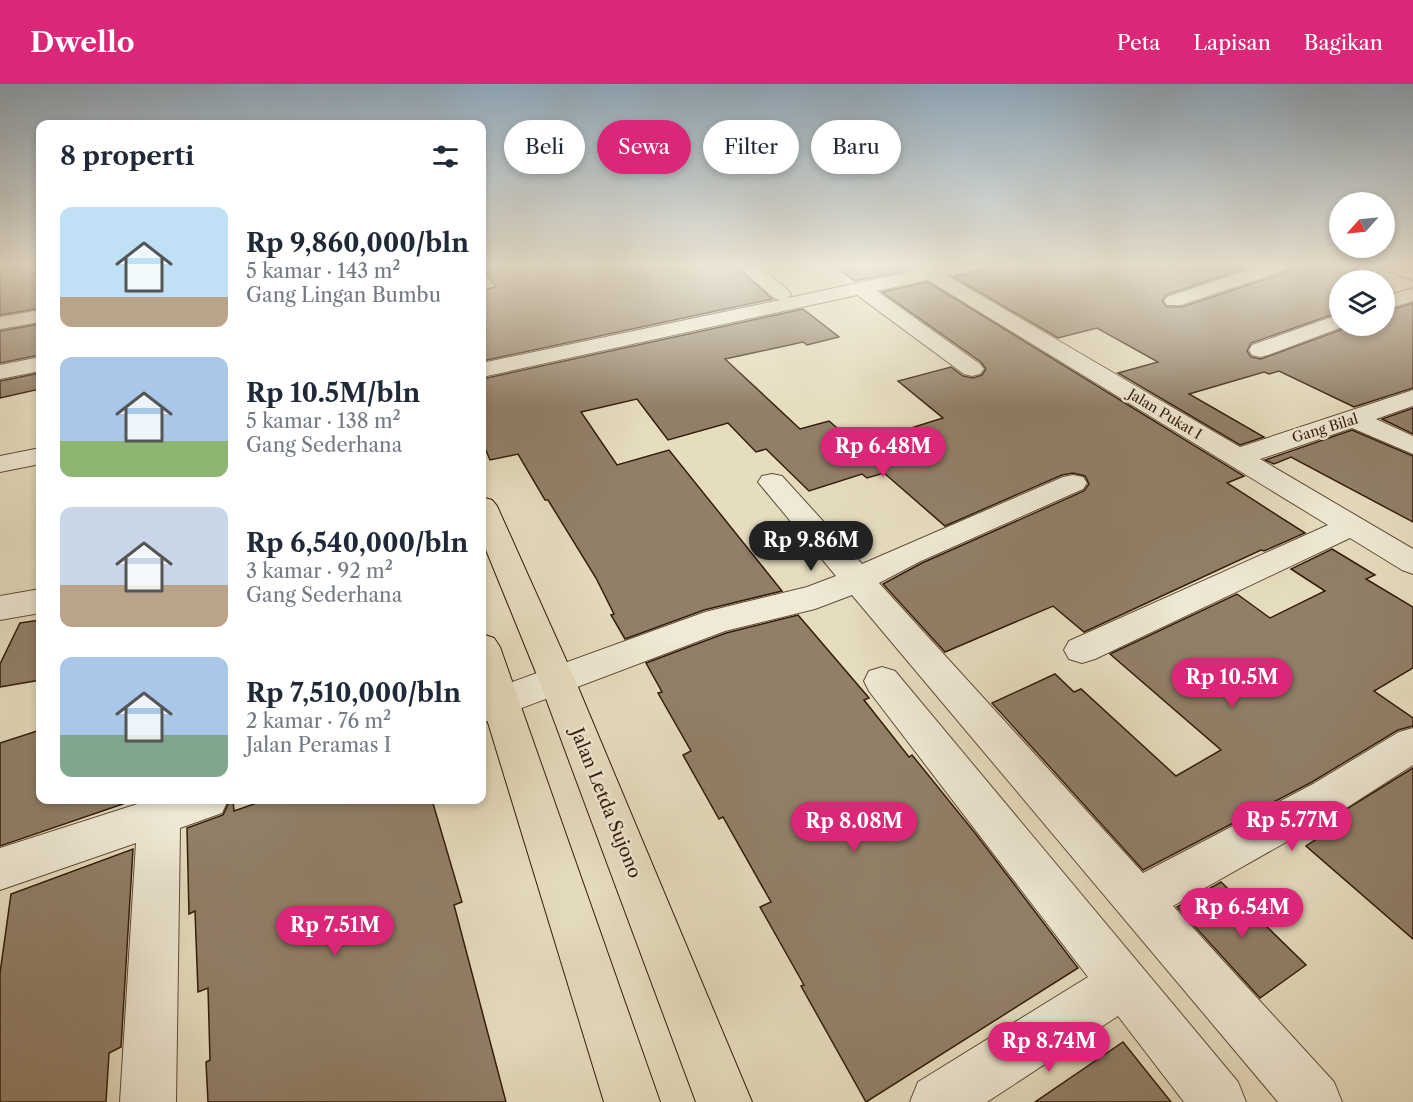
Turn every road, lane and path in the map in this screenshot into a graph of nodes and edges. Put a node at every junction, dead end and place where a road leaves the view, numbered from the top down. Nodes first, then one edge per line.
1 (698, 312) edge
2 (724, 312) edge
3 (903, 312) edge
4 (995, 312) edge
5 (36, 317) edge
6 (0, 323) edge
7 (1329, 324) edge
8 (1260, 351) dead end
9 (486, 356) edge
10 (36, 365) edge
11 (486, 369) edge
12 (972, 369) dead end
13 (0, 372) edge
14 (1413, 396) edge
15 (1357, 420) junction
16 (1413, 446) edge
17 (36, 457) edge
18 (1236, 458) junction
19 (0, 464) edge
20 (772, 482) dead end
21 (1073, 483) dead end
22 (486, 515) edge
23 (1351, 526) junction
24 (1413, 563) edge
25 (858, 580) junction
26 (36, 602) edge
27 (0, 608) edge
28 (1082, 650) dead end
29 (486, 673) edge
30 (557, 680) junction
31 (882, 681) dead end
32 (491, 705) edge
33 (1413, 744) edge
34 (195, 804) edge
35 (159, 816) junction
36 (0, 868) edge
37 (1138, 901) junction
38 (1122, 984) junction
39 (148, 1102) edge
40 (632, 1102) edge
41 (724, 1102) edge
42 (938, 1102) edge
43 (1218, 1102) edge
44 (1314, 1102) edge

1 - 9 street
2 - 11 street
3 - 12 street
4 - 18 street, Jalan Pukat I
5 - 6 street
7 - 8 street
10 - 13 street
14 - 15 street, Gang Bilal
15 - 16 street
15 - 18 street, Gang Bilal
17 - 19 street
18 - 23 street, Jalan Pukat I
20 - 25 street
21 - 25 street
22 - 30 highway, Jalan Letda Sujono
23 - 24 street, Jalan Pukat I
23 - 28 street
25 - 30 street
25 - 37 street
26 - 27 street
29 - 32 highway
30 - 32 street
30 - 41 highway, Jalan Letda Sujono
31 - 38 street
32 - 40 highway
33 - 37 street
34 - 35 street
35 - 36 street
35 - 39 street
37 - 44 street
38 - 42 street
38 - 43 street

